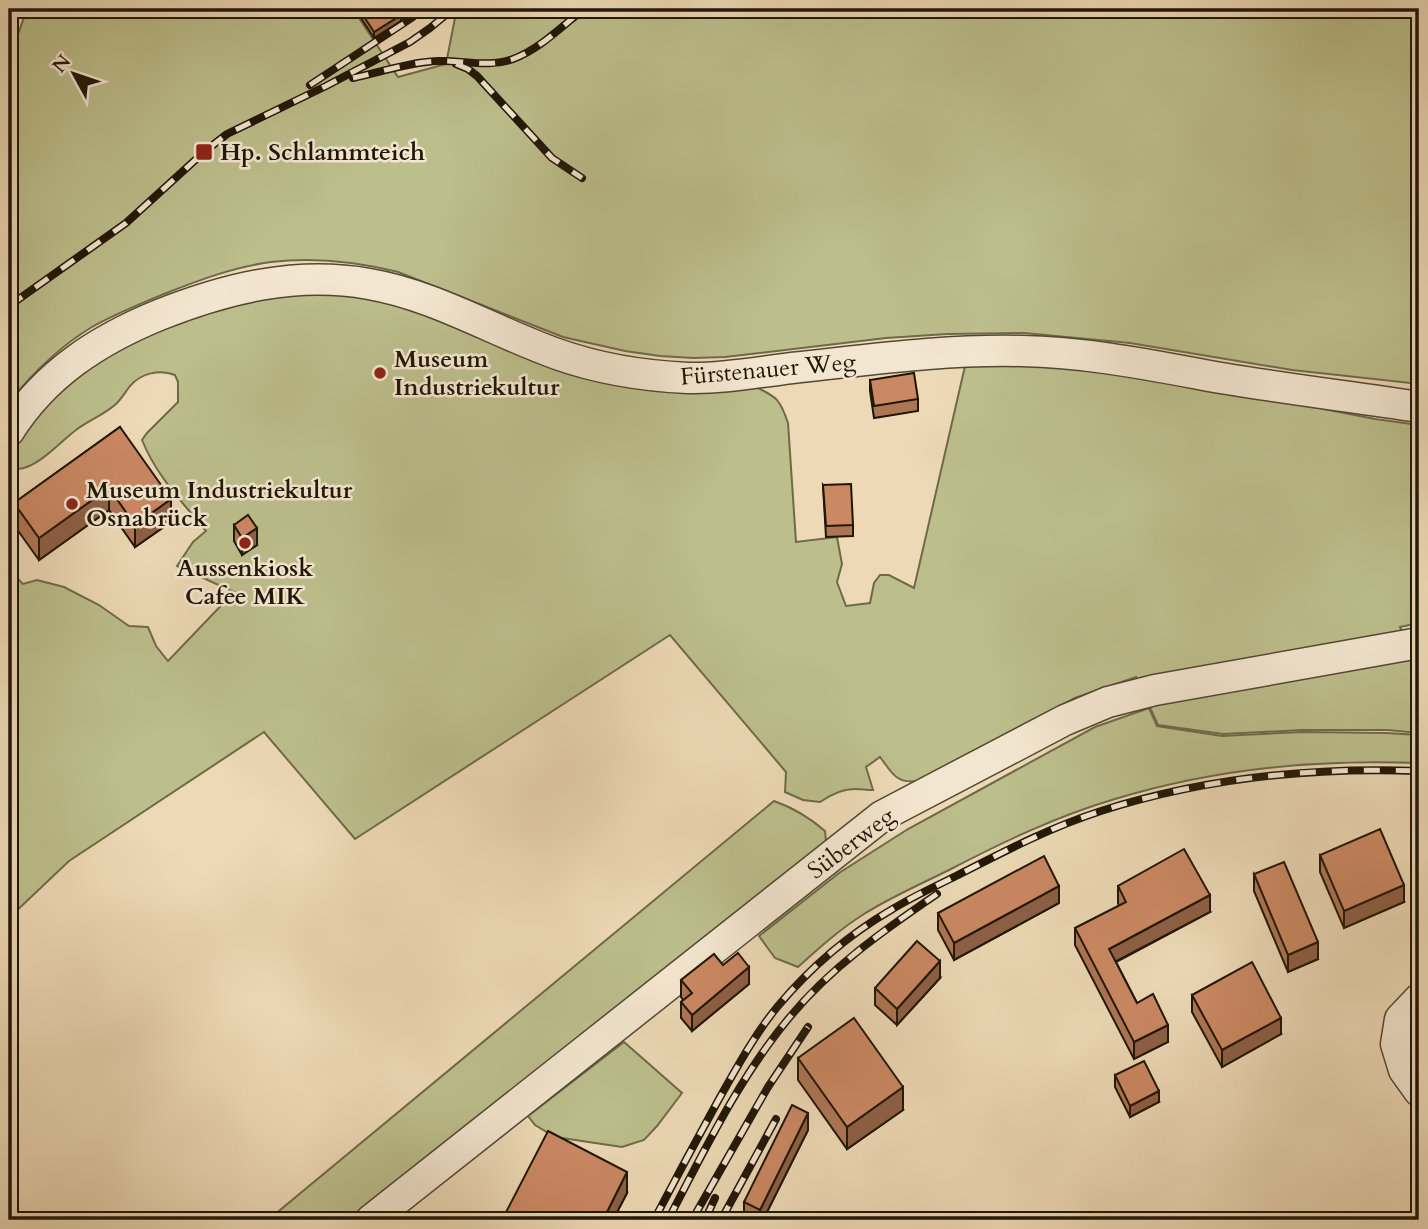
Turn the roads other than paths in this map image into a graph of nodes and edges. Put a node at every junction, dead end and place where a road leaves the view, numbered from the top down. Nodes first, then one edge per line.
1 (1419, 407) edge
2 (9, 431) edge
3 (1419, 643) edge
4 (1419, 999) edge
5 (1419, 1091) edge
6 (371, 1220) edge

1 - 2 street, Fürstenauer Weg
3 - 6 street, Süberweg
4 - 5 street

